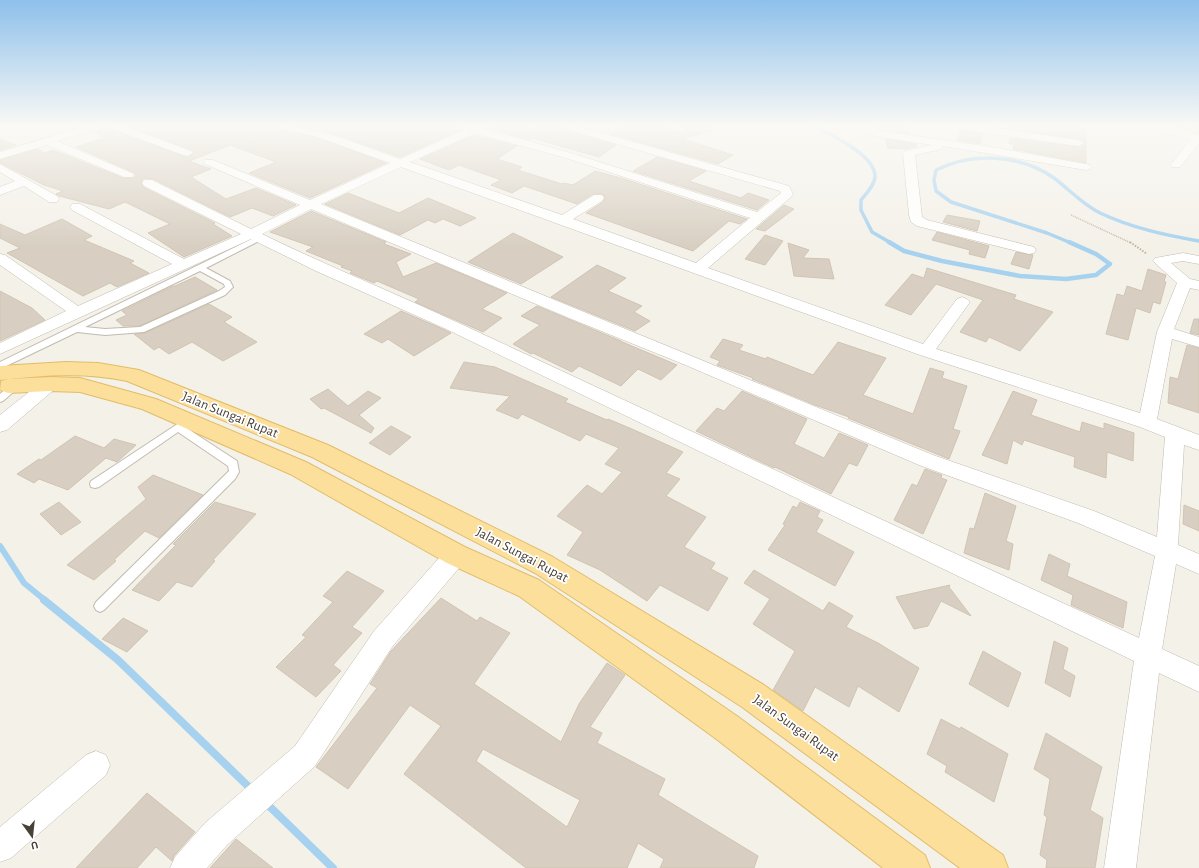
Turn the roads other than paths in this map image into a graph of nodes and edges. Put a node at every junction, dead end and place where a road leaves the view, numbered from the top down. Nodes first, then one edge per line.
1 (0, 167) edge
2 (108, 167) edge
3 (220, 167) edge
4 (392, 167) edge
5 (410, 167) edge
6 (603, 167) edge
7 (707, 167) edge
8 (910, 167) edge
9 (128, 175) dead end
10 (24, 182) junction
11 (148, 183) dead end
12 (0, 190) edge
13 (598, 198) dead end
14 (53, 199) dead end
15 (311, 204) junction
16 (76, 207) dead end
17 (759, 217) junction
18 (563, 220) junction
19 (255, 237) junction
20 (1029, 250) dead end
21 (0, 258) edge
22 (1199, 260) edge
23 (183, 264) junction
24 (200, 268) junction
25 (698, 270) junction
26 (1192, 284) edge
27 (962, 302) dead end
28 (77, 312) junction
29 (74, 329) junction
30 (1165, 332) junction
31 (1199, 342) edge
32 (0, 349) edge
33 (926, 351) junction
34 (3, 382) edge
35 (50, 384) junction
36 (1147, 422) junction
37 (183, 423) junction
38 (0, 425) edge
39 (1175, 435) junction
40 (1199, 444) edge
41 (320, 451) junction
42 (298, 468) junction
43 (95, 484) dead end
44 (1167, 550) junction
45 (456, 554) junction
46 (1199, 564) edge
47 (100, 606) dead end
48 (1148, 655) junction
49 (1199, 679) edge
50 (96, 765) dead end
51 (0, 847) edge
52 (186, 868) edge
53 (912, 868) edge
54 (990, 868) edge
55 (1120, 868) edge

1 - 10 street
2 - 9 street
3 - 15 street
4 - 15 street
5 - 18 street
6 - 17 street
7 - 17 street
8 - 20 street
10 - 12 street
10 - 14 street
11 - 19 street
13 - 18 street
15 - 19 street
15 - 44 street
16 - 23 street
17 - 25 street
18 - 25 street
19 - 23 street
19 - 24 lane
19 - 48 street
21 - 28 street
22 - 26 street
23 - 28 street
24 - 29 lane
24 - 29 lane
25 - 33 street
26 - 30 street
27 - 33 street
28 - 32 street
29 - 34 lane
30 - 31 street
30 - 36 street
33 - 36 street
34 - 35 main road, Jalan Sungai Rupat
34 - 41 main road, Jalan Sungai Rupat
35 - 37 main road, Jalan Sungai Rupat
35 - 38 street
36 - 39 street
37 - 42 main road, Jalan Sungai Rupat
37 - 43 lane
37 - 47 lane
39 - 40 street
39 - 44 street
41 - 42 main road
41 - 54 main road, Jalan Sungai Rupat
42 - 45 main road, Jalan Sungai Rupat
44 - 46 street
44 - 48 street
45 - 52 street
45 - 53 main road, Jalan Sungai Rupat
48 - 49 street
48 - 55 street
50 - 51 street

